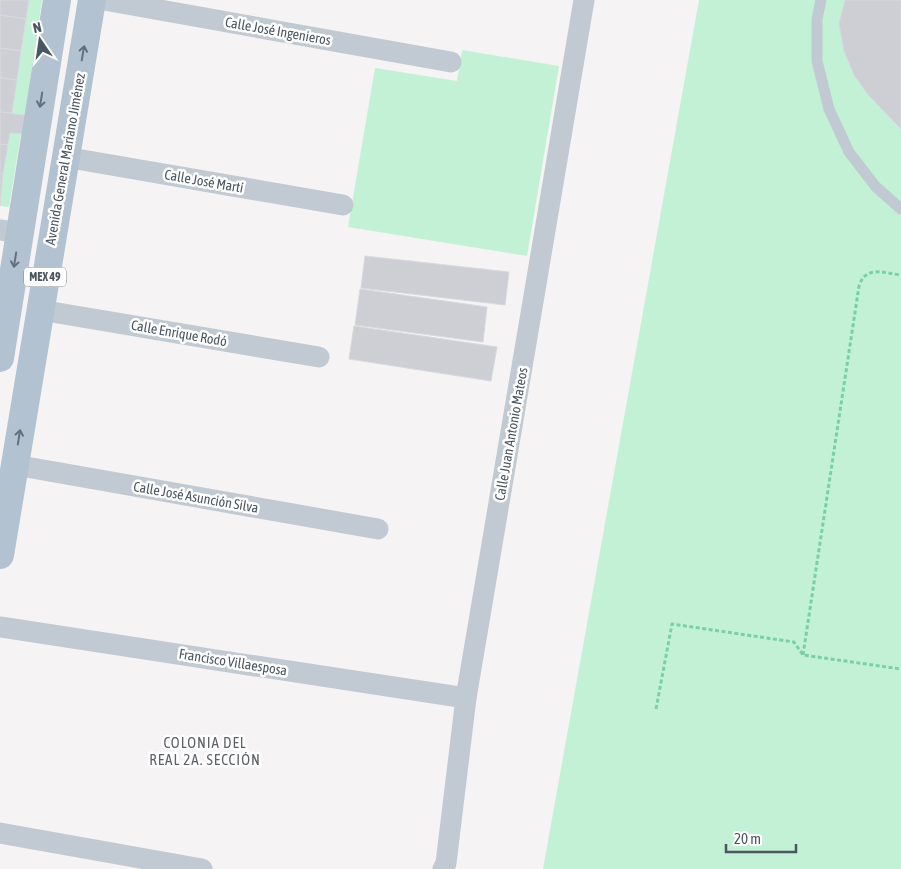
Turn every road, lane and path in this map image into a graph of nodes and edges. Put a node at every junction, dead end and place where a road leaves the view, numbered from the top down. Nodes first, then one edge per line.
1 (57, 0) edge
2 (92, 0) edge
3 (104, 0) edge
4 (584, 0) edge
5 (821, 0) edge
6 (451, 62) dead end
7 (65, 157) junction
8 (343, 205) dead end
9 (901, 209) edge
10 (10, 232) edge
11 (901, 276) edge
12 (40, 310) junction
13 (319, 357) dead end
14 (0, 358) edge
15 (15, 466) junction
16 (378, 528) dead end
17 (0, 554) edge
18 (0, 627) edge
19 (803, 655) junction
20 (901, 670) edge
21 (466, 698) junction
22 (656, 709) dead end
23 (0, 833) edge
24 (177, 867) edge
25 (202, 869) edge
26 (443, 869) edge

1 -> 10 main road, MEX 49
7 -> 2 main road, Avenida General Mariano Jiménez / MEX 49
3 - 6 street, Calle José Ingenieros
4 - 21 street, Calle Juan Antonio Mateos
5 - 9 lane
7 - 8 street, Calle José Martí
7 - 12 main road, Avenida General Mariano Jiménez / MEX 49
10 -> 14 main road, MEX 49
11 - 19 path
12 - 13 street, Calle Enrique Rodó
15 -> 12 main road, Avenida General Mariano Jiménez / MEX 49
15 - 16 street, Calle José Asunción Silva
15 - 17 main road, Avenida General Mariano Jiménez / MEX 49
18 - 21 street, Francisco Villaesposa
19 - 20 path
19 - 22 path
21 - 26 street, Calle Juan Antonio Mateos
23 - 24 street
24 - 25 street

